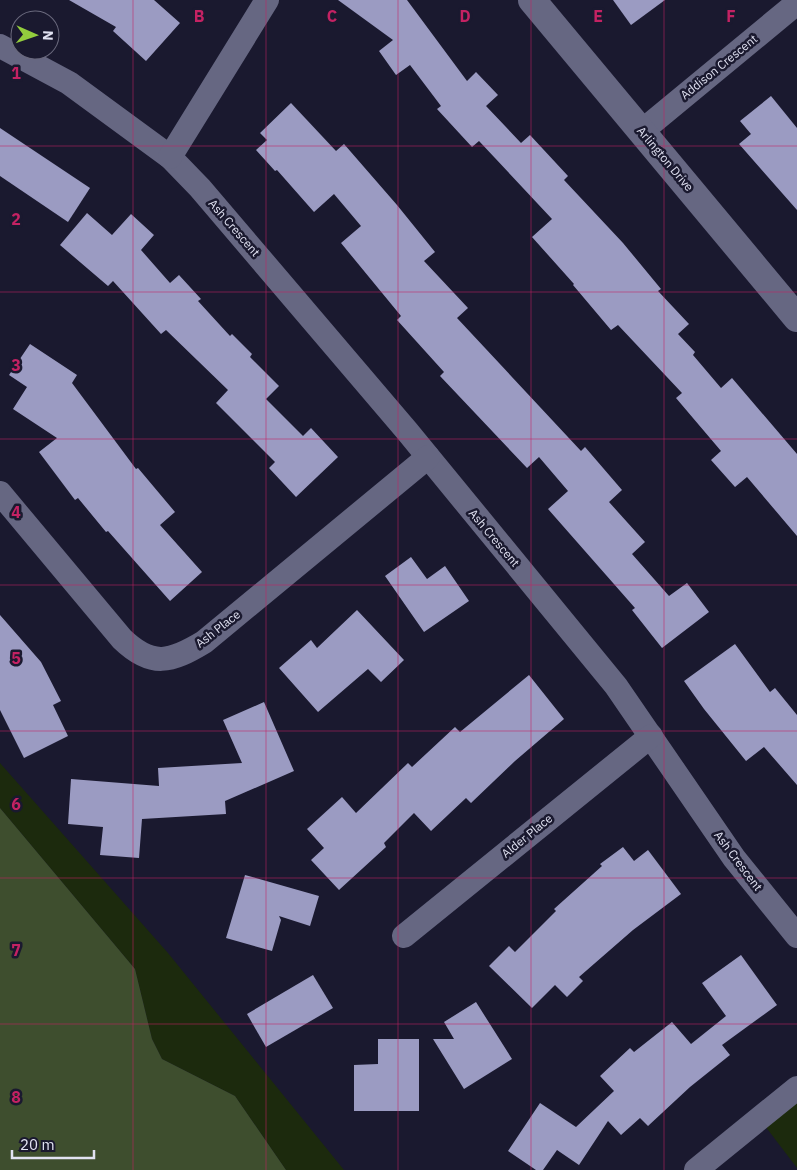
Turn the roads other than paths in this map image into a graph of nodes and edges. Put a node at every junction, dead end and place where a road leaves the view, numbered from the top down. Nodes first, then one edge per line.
1 (267, 0) edge
2 (532, 0) edge
3 (797, 3) edge
4 (0, 46) edge
5 (642, 131) junction
6 (170, 157) junction
7 (797, 318) edge
8 (428, 457) junction
9 (0, 493) edge
10 (651, 736) junction
11 (404, 936) dead end
12 (797, 936) edge
13 (797, 1088) edge
14 (696, 1170) edge

1 - 6 street
2 - 5 street, Arlington Drive
3 - 5 street, Addison Crescent
4 - 6 street, Ash Crescent
5 - 7 street, Arlington Drive
6 - 8 street, Ash Crescent
8 - 9 street, Ash Place
8 - 10 street, Ash Crescent
10 - 11 street, Alder Place
10 - 12 street, Ash Crescent
13 - 14 street

